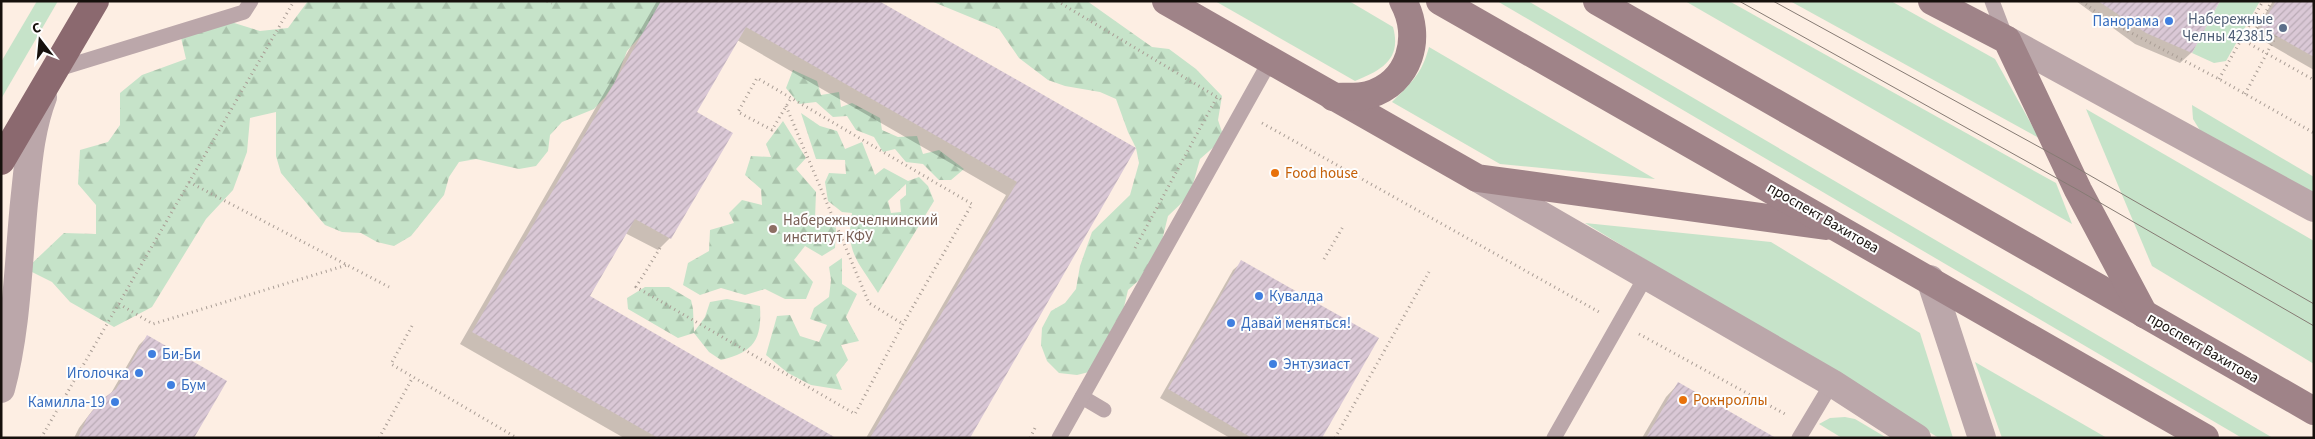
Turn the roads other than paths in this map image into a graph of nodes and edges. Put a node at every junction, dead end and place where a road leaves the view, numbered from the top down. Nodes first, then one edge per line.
1 (95, 1) edge
2 (251, 1) edge
3 (1166, 1) edge
4 (1403, 1) edge
5 (1440, 1) edge
6 (1598, 1) edge
7 (1932, 1) edge
8 (1992, 1) edge
9 (2007, 40) junction
10 (1270, 61) junction
11 (54, 71) junction
12 (1333, 96) junction
13 (1, 161) edge
14 (1477, 178) junction
15 (2314, 208) edge
16 (1840, 228) junction
17 (1646, 276) junction
18 (1930, 279) junction
19 (2144, 314) junction
20 (1832, 383) junction
21 (1, 389) edge
22 (1082, 397) junction
23 (1104, 410) dead end
24 (2314, 411) edge
25 (1803, 432) edge
26 (1059, 438) edge
27 (1554, 438) edge
28 (1918, 438) edge
29 (1982, 438) edge
30 (2205, 438) edge

1 - 11 main road
2 - 11 lane
3 - 10 main road
4 - 12 main road
5 - 16 main road, проспект Вахитова
6 - 19 main road, проспект Вахитова
7 - 9 main road
8 - 9 lane
9 - 15 street
9 - 19 main road
10 - 12 main road
10 - 22 lane
11 - 13 main road
11 - 21 street
12 - 14 main road
14 - 16 main road
14 - 17 street
16 - 18 main road, проспект Вахитова
17 - 20 street
17 - 27 lane
18 - 29 street
18 - 30 main road, проспект Вахитова
19 - 24 main road, проспект Вахитова
20 - 25 lane
20 - 28 street
22 - 23 lane
22 - 26 lane

